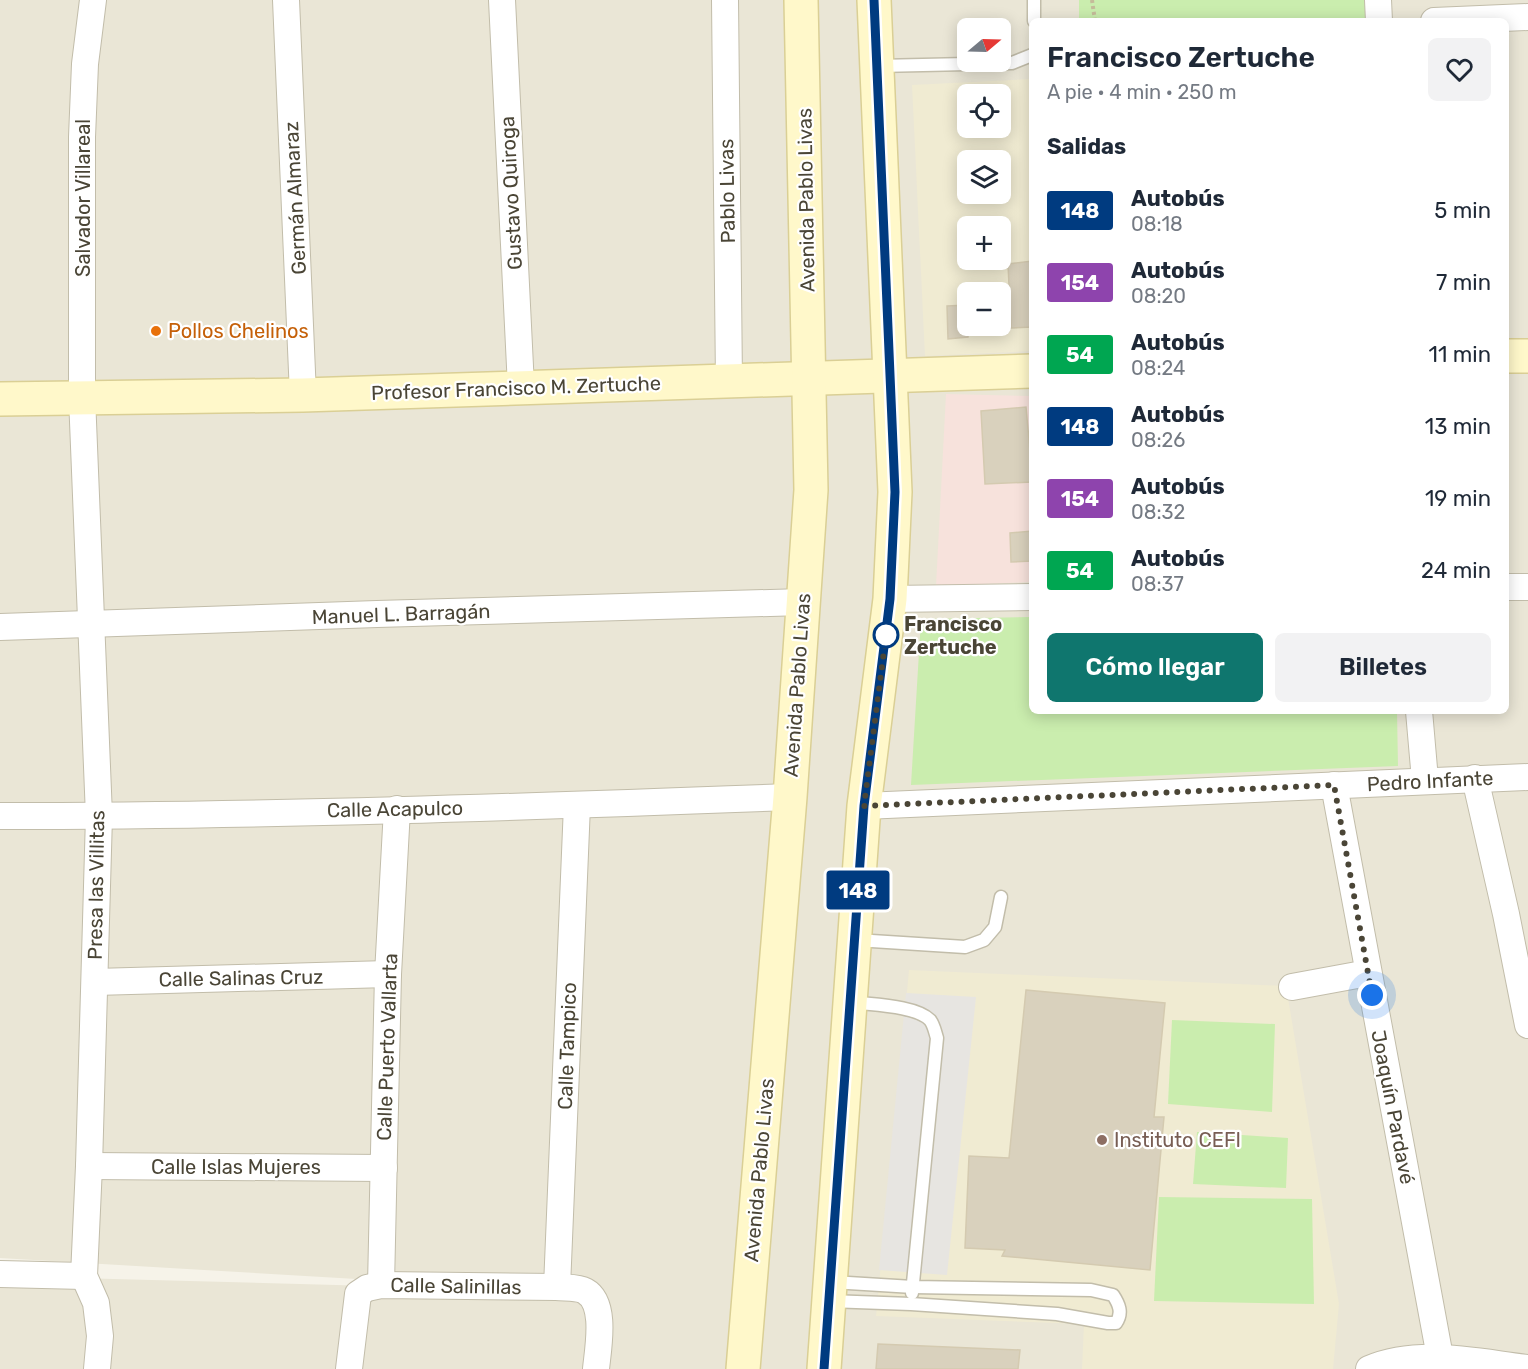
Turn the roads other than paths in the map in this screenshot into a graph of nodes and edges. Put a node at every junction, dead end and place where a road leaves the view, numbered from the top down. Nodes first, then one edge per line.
1 (93, 0) edge
2 (286, 0) edge
3 (502, 0) edge
4 (725, 0) edge
5 (801, 0) edge
6 (874, 0) edge
7 (1034, 0) edge
8 (1378, 0) edge
9 (1528, 17) edge
10 (1034, 18) edge
11 (1379, 18) edge
12 (1504, 18) edge
13 (1029, 56) edge
14 (876, 66) junction
15 (1528, 356) edge
16 (1509, 357) edge
17 (1029, 371) edge
18 (891, 375) junction
19 (810, 378) junction
20 (729, 383) junction
21 (521, 387) junction
22 (303, 395) junction
23 (82, 398) junction
24 (0, 399) edge
25 (1509, 587) edge
26 (1528, 587) edge
27 (1029, 597) edge
28 (890, 599) junction
29 (803, 602) junction
30 (90, 624) junction
31 (0, 627) edge
32 (1419, 714) edge
33 (1528, 777) edge
34 (1475, 778) junction
35 (1425, 780) junction
36 (1334, 785) junction
37 (790, 797) junction
38 (577, 805) junction
39 (864, 806) junction
40 (397, 809) junction
41 (0, 816) edge
42 (99, 816) junction
43 (1001, 897) dead end
44 (1517, 914) edge
45 (855, 940) junction
46 (1368, 973) junction
47 (388, 974) junction
48 (95, 982) junction
49 (1292, 987) dead end
50 (850, 1002) junction
51 (1528, 1025) edge
52 (89, 1166) junction
53 (384, 1168) junction
54 (0, 1274) edge
55 (84, 1276) junction
56 (556, 1287) junction
57 (913, 1287) junction
58 (369, 1289) junction
59 (829, 1291) junction
60 (911, 1304) junction
61 (1440, 1357) junction
62 (1528, 1368) edge
63 (97, 1369) edge
64 (349, 1369) edge
65 (596, 1369) edge
66 (743, 1369) edge
67 (824, 1369) edge
68 (1369, 1369) edge

1 - 23 street, Salvador Villareal
2 - 22 street, Germán Almaraz
3 - 21 street, Gustavo Quiroga
4 - 20 street, Pablo Livas
5 - 19 main road, Avenida Pablo Livas
6 - 14 main road
7 - 10 lane
8 - 11 street
9 - 12 street
13 - 14 lane
14 - 18 main road
15 - 16 main road
17 - 18 main road, Profesor Francisco M. Zertuche
18 - 19 main road, Profesor Francisco M. Zertuche
18 - 28 main road
19 - 20 main road, Profesor Francisco M. Zertuche
19 - 29 main road, Avenida Pablo Livas
20 - 21 main road, Profesor Francisco M. Zertuche
21 - 22 main road, Profesor Francisco M. Zertuche
22 - 23 main road, Profesor Francisco M. Zertuche
23 - 24 main road, Profesor Francisco M. Zertuche
23 - 30 street, Presa las Villitas
25 - 26 street
27 - 28 street
28 - 39 main road
29 - 30 street, Manuel L. Barragán
29 - 37 main road, Avenida Pablo Livas
30 - 31 street, Manuel L. Barragán
30 - 42 street, Presa las Villitas
32 - 35 street
33 - 34 street, Pedro Infante
34 - 35 street, Pedro Infante
34 - 44 street
35 - 36 street, Pedro Infante
36 - 39 street, Pedro Infante
36 - 46 street, Joaquín Pardavé
37 - 38 street, Calle Acapulco
37 - 66 main road, Avenida Pablo Livas
38 - 40 street, Calle Acapulco
38 - 56 street, Calle Tampico
39 - 45 main road
40 - 42 street, Calle Acapulco
40 - 47 street, Calle Puerto Vallarta
41 - 42 street, Calle Acapulco
42 - 48 street, Presa las Villitas
43 - 45 lane
44 - 51 street
45 - 50 main road
46 - 49 street
46 - 61 street, Joaquín Pardavé
47 - 48 street, Calle Salinas Cruz
47 - 53 street, Calle Puerto Vallarta
48 - 52 street, Presa las Villitas
50 - 57 lane
50 - 59 main road
52 - 53 street, Calle Islas Mujeres
52 - 55 street, Presa las Villitas
53 - 58 street, Calle Puerto Vallarta
54 - 55 street
55 - 63 street, Presa las Villitas
56 - 58 street, Calle Salinillas
56 - 65 street, Calle Salinillas
57 - 59 lane
57 - 60 lane
57 - 60 lane
58 - 64 street, Calle Puerto Vallarta
59 - 60 lane
59 - 67 main road
61 - 62 street
61 - 68 street

